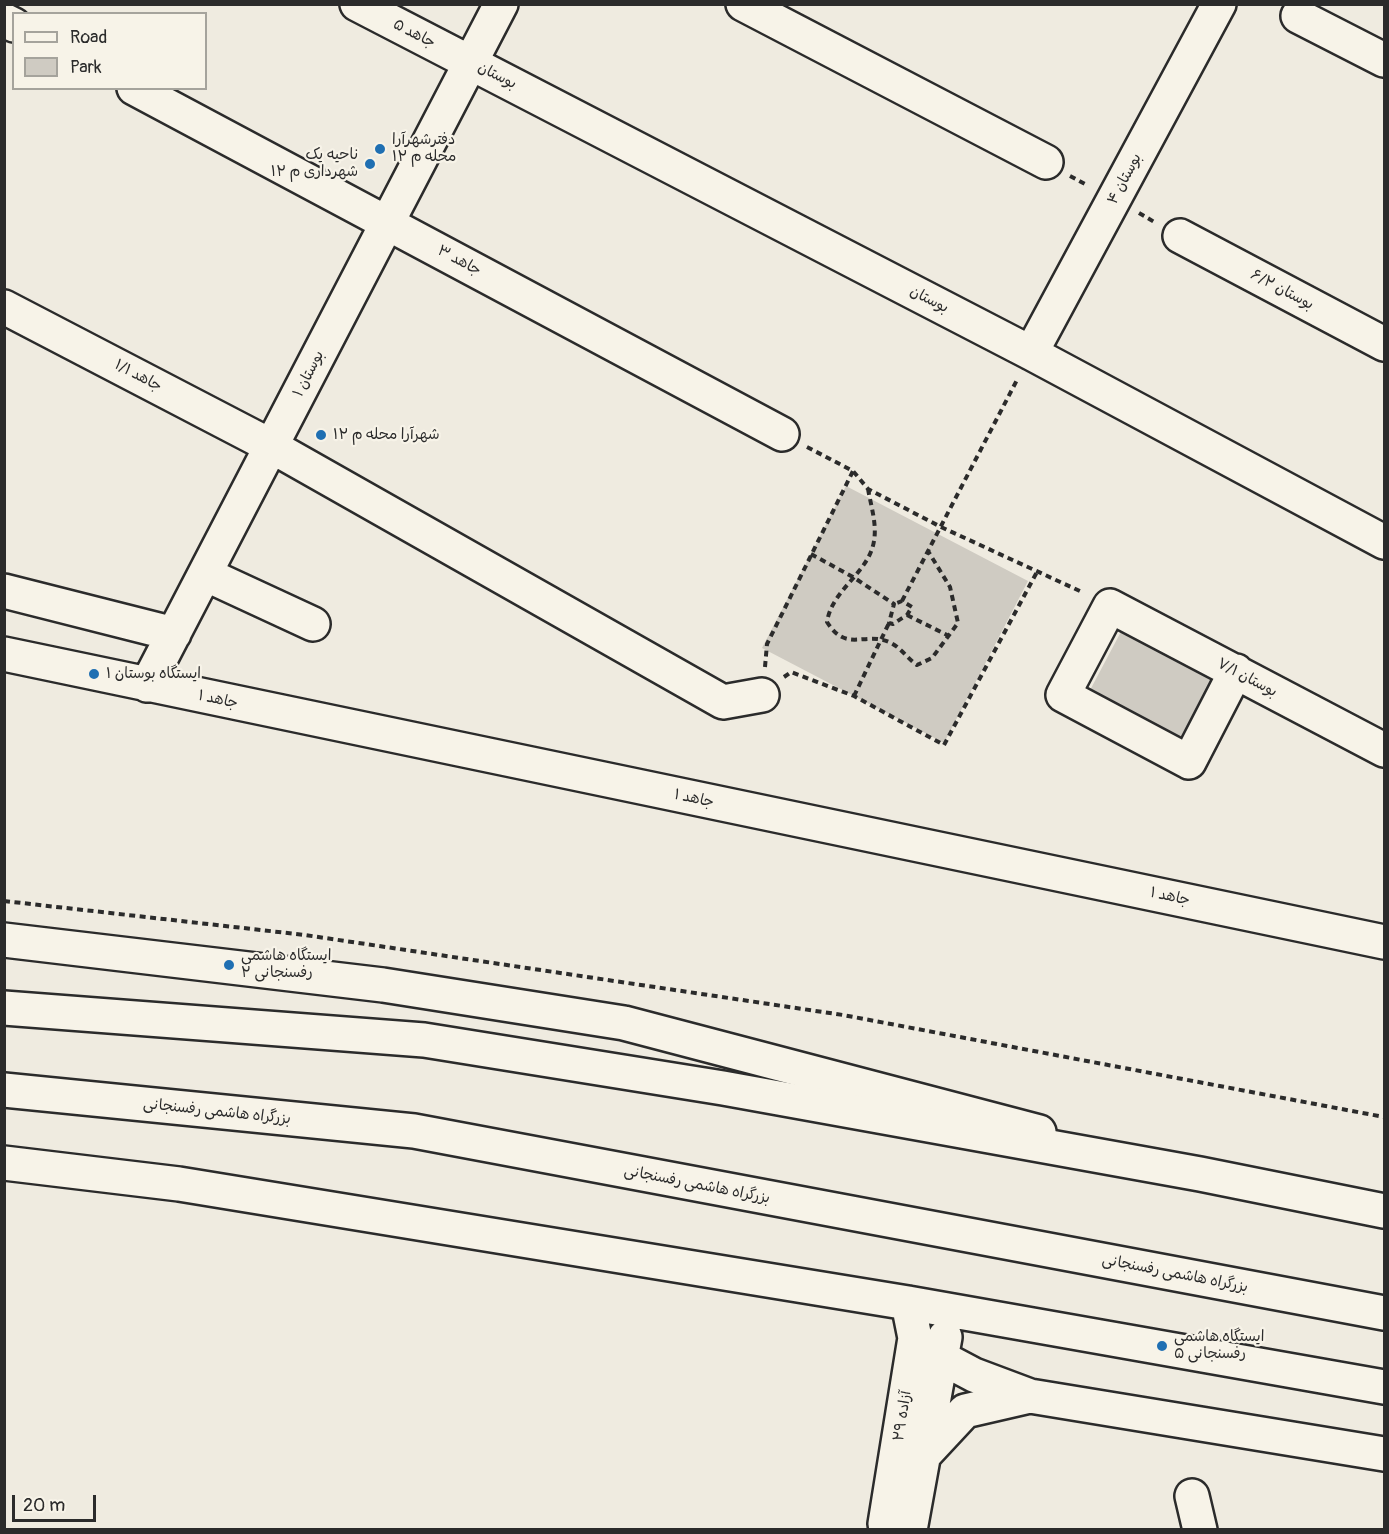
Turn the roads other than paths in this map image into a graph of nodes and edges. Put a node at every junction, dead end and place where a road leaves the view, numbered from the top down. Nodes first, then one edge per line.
1 (357, 4) edge
2 (501, 4) edge
3 (743, 4) edge
4 (1219, 4) edge
5 (1298, 16) dead end
6 (1384, 60) edge
7 (471, 63) junction
8 (138, 90) edge
9 (1046, 162) dead end
10 (387, 222) junction
11 (1180, 236) dead end
12 (4, 307) edge
13 (1384, 344) edge
14 (1030, 353) junction
15 (782, 434) road end
16 (271, 446) junction
17 (1384, 542) edge
18 (205, 574) junction
19 (4, 591) edge
20 (313, 624) dead end
21 (174, 634) junction
22 (4, 654) edge
23 (1236, 671) junction
24 (147, 685) junction
25 (762, 695) road end
26 (1384, 750) edge
27 (4, 940) edge
28 (1384, 942) edge
29 (4, 1008) edge
30 (4, 1090) edge
31 (4, 1163) edge
32 (1200, 1174) junction
33 (1384, 1210) edge
34 (908, 1303) junction
35 (1384, 1313) edge
36 (965, 1314) junction
37 (940, 1357) junction
38 (1384, 1387) edge
39 (1030, 1396) junction
40 (1384, 1454) edge
41 (924, 1455) junction
42 (1192, 1496) dead end
43 (888, 1530) edge
44 (910, 1530) edge
45 (1200, 1530) edge

1 - 7 main road, جاهد ۵
2 - 7 main road, بوستان ۱
3 - 9 main road
4 - 14 main road, بوستان ۴
5 - 6 main road
7 - 10 main road, بوستان ۱
7 - 14 main road, بوستان
8 - 10 main road, جاهد ۳
10 - 15 main road, جاهد ۳
10 - 16 main road, بوستان ۱
11 - 13 main road, بوستان ۶/۲
12 - 16 main road, جاهد ۱/۱
14 - 17 main road, بوستان
16 - 18 main road, بوستان ۱
16 - 25 main road, جاهد ۱/۱
18 - 20 main road
18 - 21 main road, بوستان ۱
19 - 21 main road
21 - 24 main road, بوستان ۱
22 - 24 main road, جاهد ۱
23 - 23 main road, بوستان ۷/۱
23 - 26 main road, بوستان ۷/۱
24 - 28 main road, جاهد ۱
27 - 32 main road
29 - 32 main road
30 - 35 main road, بزرگراه هاشمی رفسنجانی
31 - 34 main road
32 - 33 main road
34 - 36 main road
34 - 43 main road, آزاده ۲۹
36 - 37 main road
36 - 38 main road
37 - 39 main road
37 - 41 main road
39 - 40 main road
39 - 41 main road
41 - 44 main road
42 - 45 main road

